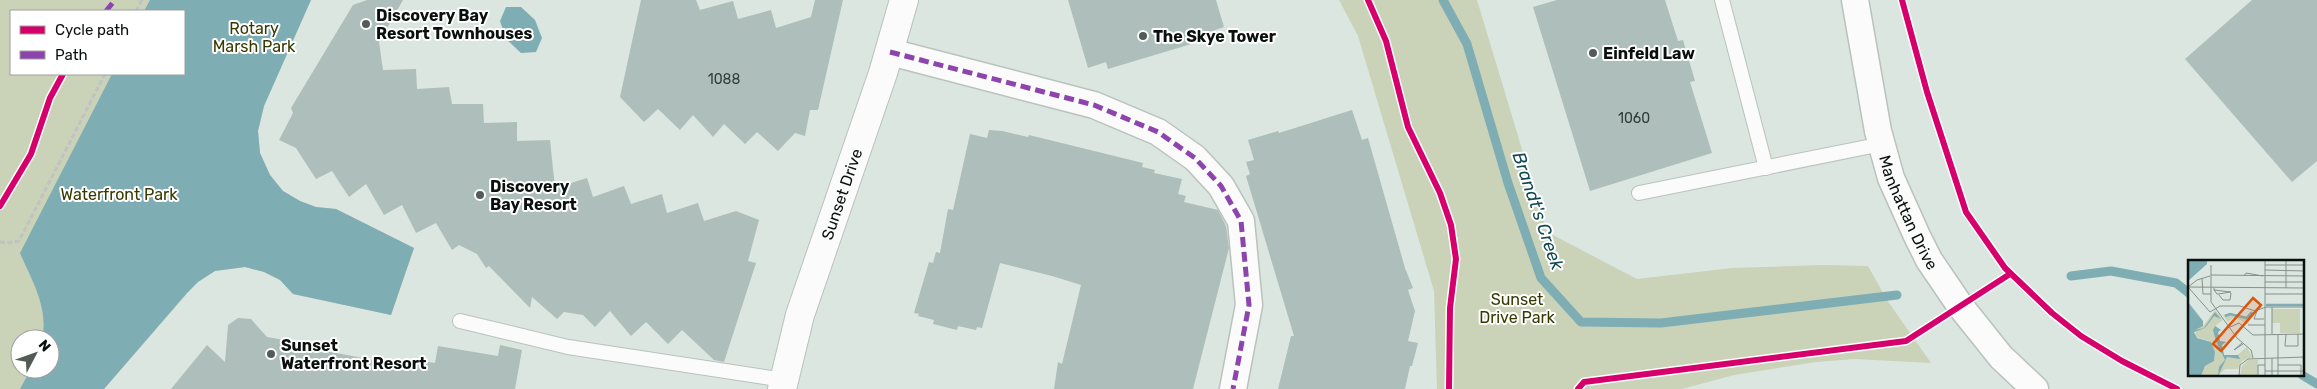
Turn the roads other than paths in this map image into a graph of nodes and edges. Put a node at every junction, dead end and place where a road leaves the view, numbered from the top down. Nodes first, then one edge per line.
1 (904, 0) edge
2 (1722, 0) edge
3 (1855, 0) edge
4 (890, 52) junction
5 (1882, 144) junction
6 (1766, 168) junction
7 (1639, 193) dead end
8 (460, 321) dead end
9 (783, 384) edge
10 (1233, 389) edge
11 (2035, 389) edge

1 - 4 street, Sunset Drive
2 - 6 lane
3 - 5 street, Manhattan Drive
4 - 9 street, Sunset Drive
4 - 10 street
5 - 6 lane
5 - 11 street, Manhattan Drive
6 - 7 lane
8 - 9 lane

